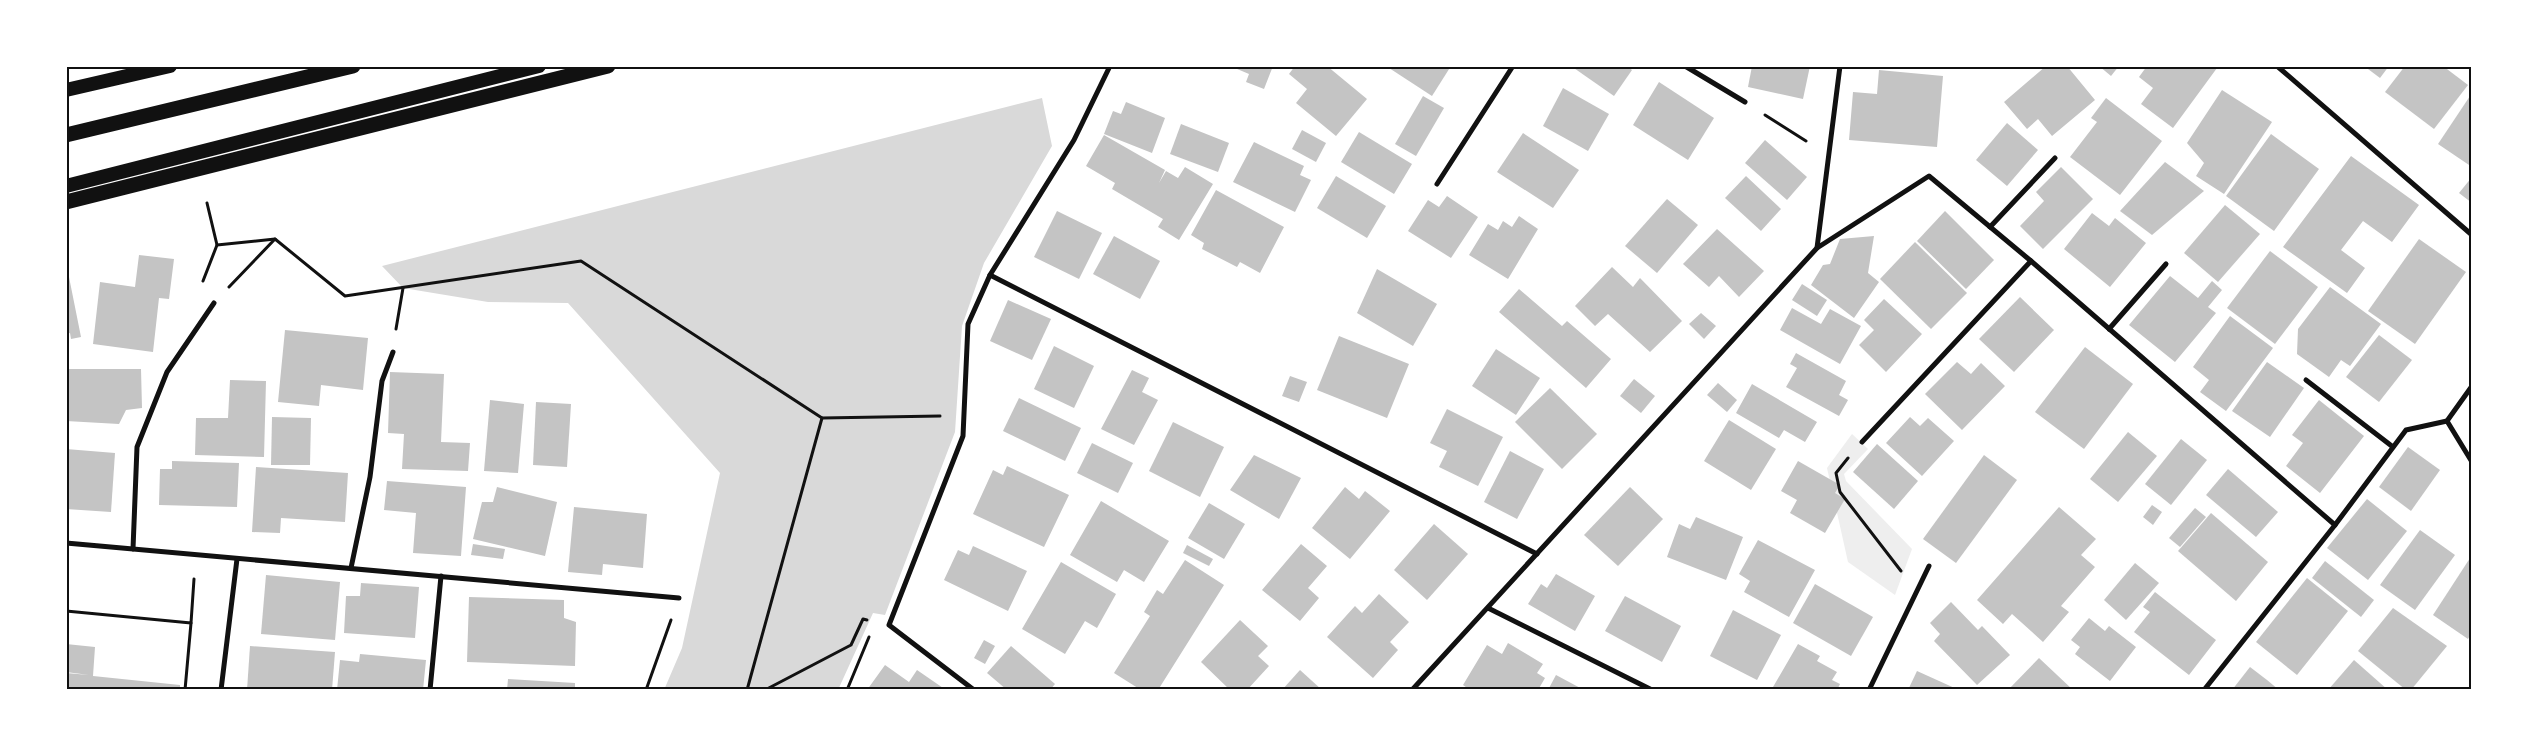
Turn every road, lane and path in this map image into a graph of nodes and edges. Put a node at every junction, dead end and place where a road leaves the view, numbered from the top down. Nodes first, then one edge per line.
1 (170, 66) edge
2 (353, 66) edge
3 (539, 66) edge
4 (608, 66) edge
5 (1110, 66) edge
6 (1514, 66) edge
7 (1685, 66) edge
8 (1840, 66) edge
9 (2278, 66) edge
10 (66, 90) edge
11 (1745, 102) joint
12 (66, 135) edge
13 (1830, 156) junction
14 (2055, 158) dead end
15 (1437, 184) dead end
16 (66, 186) edge
17 (66, 202) edge
18 (207, 204) dead end
19 (1990, 227) junction
20 (2472, 235) edge
21 (275, 239) junction
22 (217, 245) junction
23 (1817, 248) junction
24 (2031, 261) junction
25 (2166, 264) dead end
26 (990, 275) junction
27 (201, 287) dead end
28 (403, 288) junction
29 (214, 303) joint
30 (2109, 329) junction
31 (393, 352) joint
32 (2306, 380) dead end
33 (2472, 386) edge
34 (946, 416) dead end
35 (822, 418) junction
36 (2447, 421) junction
37 (1862, 442) joint
38 (2393, 448) junction
39 (2472, 462) edge
40 (2335, 525) junction
41 (66, 543) edge
42 (133, 549) junction
43 (196, 554) junction
44 (1537, 554) junction
45 (237, 558) junction
46 (1929, 566) dead end
47 (352, 568) junction
48 (440, 576) junction
49 (1917, 591) junction
50 (679, 598) joint
51 (1488, 608) junction
52 (66, 611) edge
53 (863, 619) dead end
54 (190, 623) junction
55 (871, 631) dead end
56 (185, 690) edge
57 (221, 690) edge
58 (430, 690) edge
59 (646, 690) edge
60 (747, 690) edge
61 (765, 690) edge
62 (846, 690) edge
63 (974, 690) edge
64 (1412, 690) edge
65 (1652, 690) edge
66 (1869, 690) edge
67 (2204, 690) edge

1 - 10 highway
2 - 12 highway
3 - 16 highway
4 - 17 highway
5 - 26 street
6 - 15 street
7 - 11 street
8 - 13 street
9 - 20 street
11 - 13 path
13 - 23 street
14 - 19 street
18 - 22 path
19 - 23 street
19 - 24 street
21 - 22 path
21 - 28 path
21 - 29 path
22 - 27 path
23 - 44 street
24 - 30 street
24 - 37 street
25 - 30 street
26 - 44 street
26 - 63 street
28 - 31 path
28 - 35 path
29 - 42 street
30 - 40 street
31 - 47 street
32 - 38 street
33 - 36 street
34 - 35 path
35 - 60 path
36 - 38 street
36 - 39 street
37 - 49 path
38 - 40 street
40 - 67 street
41 - 42 street
42 - 43 street
43 - 45 street
43 - 54 path
44 - 51 street
45 - 47 street
45 - 57 street
46 - 49 street
47 - 48 street
48 - 50 street
48 - 58 street
49 - 66 street
50 - 59 path
51 - 64 street
51 - 65 street
52 - 54 path
53 - 61 path
54 - 56 path
55 - 62 path

